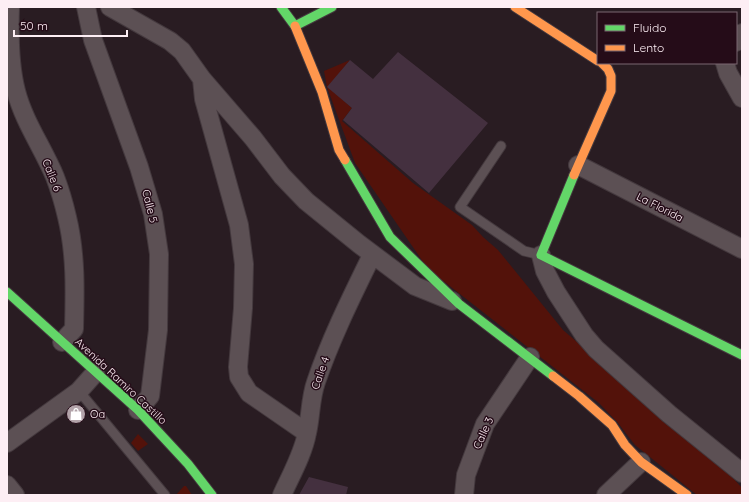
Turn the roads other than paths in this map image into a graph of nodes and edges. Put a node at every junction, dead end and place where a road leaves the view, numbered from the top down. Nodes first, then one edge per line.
1 (10, 7) edge
2 (86, 7) edge
3 (110, 7) edge
4 (281, 7) edge
5 (332, 7) edge
6 (515, 7) edge
7 (295, 26) junction
8 (597, 59) edge
9 (603, 64) edge
10 (725, 64) edge
11 (202, 79) junction
12 (742, 98) edge
13 (501, 146) dead end
14 (578, 165) junction
15 (742, 249) edge
16 (372, 254) junction
17 (541, 255) junction
18 (7, 292) edge
19 (459, 304) junction
20 (62, 342) junction
21 (742, 355) edge
22 (530, 357) junction
23 (95, 373) junction
24 (79, 390) junction
25 (138, 410) junction
26 (307, 433) junction
27 (7, 444) edge
28 (640, 462) junction
29 (742, 473) edge
30 (7, 485) edge
31 (15, 495) edge
32 (165, 495) edge
33 (212, 495) edge
34 (282, 495) edge
35 (464, 495) edge
36 (606, 495) edge
37 (687, 495) edge

1 - 20 street, Calle 6
2 - 25 street, Calle 5
3 - 11 street
4 - 7 main road
5 - 7 main road
6 - 8 main road
7 - 19 main road
9 - 14 main road
10 - 12 street
11 - 16 street
11 - 26 street
13 - 17 lane
14 - 15 street, La Florida
14 - 17 main road
16 - 19 street
16 - 26 street, Calle 4
17 - 21 main road
17 - 29 street
18 - 20 main road, Avenida Ramiro Castillo
19 - 22 main road
20 - 23 main road, Avenida Ramiro Castillo
22 - 28 main road
22 - 35 street, Calle 3
23 - 24 street
23 - 25 main road, Avenida Ramiro Castillo
24 - 27 street
24 - 32 lane
25 - 33 main road, Avenida Ramiro Castillo
26 - 34 street, Calle 4
28 - 36 street
28 - 37 main road
30 - 31 street

